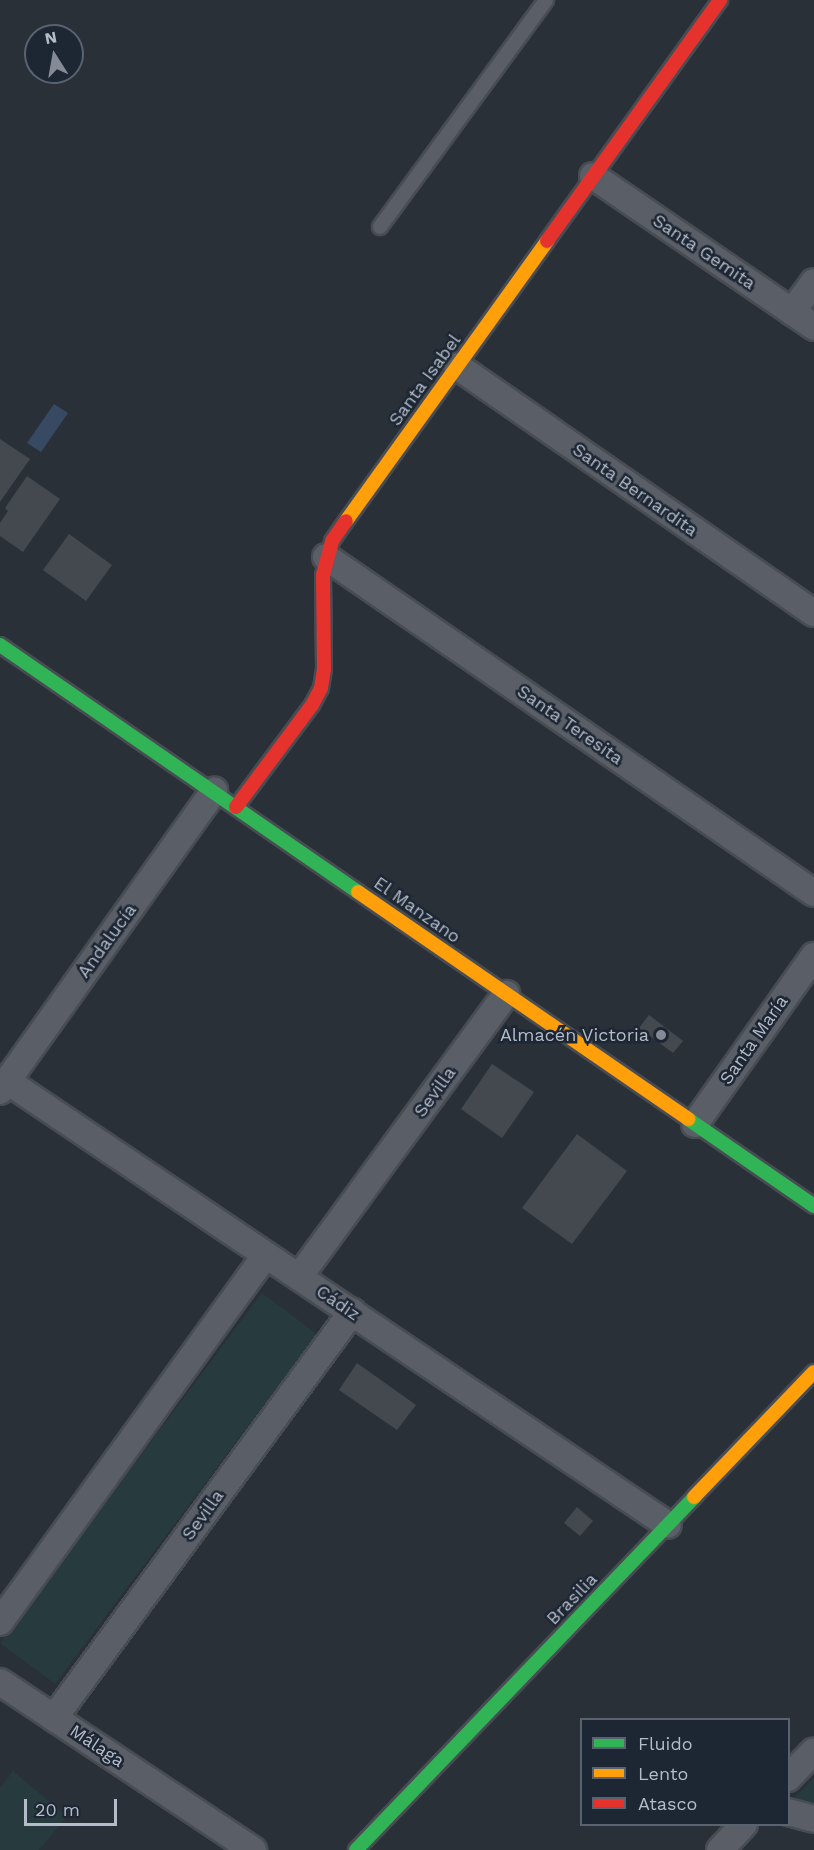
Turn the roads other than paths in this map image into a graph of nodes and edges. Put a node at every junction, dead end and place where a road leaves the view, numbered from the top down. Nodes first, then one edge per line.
1 (546, 0) edge
2 (720, 0) edge
3 (593, 176) junction
4 (380, 227) dead end
5 (814, 282) edge
6 (792, 312) junction
7 (814, 327) edge
8 (457, 366) junction
9 (326, 557) junction
10 (814, 613) edge
11 (0, 645) edge
12 (214, 791) junction
13 (236, 807) junction
14 (814, 893) edge
15 (814, 956) edge
16 (506, 994) junction
17 (3, 1086) edge
18 (694, 1124) junction
19 (814, 1206) edge
20 (266, 1255) junction
21 (299, 1277) junction
22 (352, 1312) junction
23 (814, 1372) edge
24 (668, 1525) junction
25 (0, 1622) edge
26 (0, 1682) edge
27 (54, 1718) junction
28 (814, 1751) edge
29 (790, 1777) edge
30 (790, 1812) edge
31 (814, 1819) edge
32 (742, 1826) edge
33 (365, 1848) edge
34 (253, 1850) edge
35 (720, 1850) edge

1 - 4 lane
2 - 3 street, Santa Isabel
3 - 6 street, Santa Gemita
3 - 8 street, Santa Isabel
5 - 6 street
6 - 7 street, Santa Gemita
8 - 9 street, Santa Isabel
8 - 10 street, Santa Bernardita
9 - 13 street, Santa Isabel
9 - 14 street, Santa Teresita
11 - 12 street, El Manzano
12 - 13 street, El Manzano
12 - 17 street, Andalucía
13 - 16 street, El Manzano
15 - 18 street, Santa María
16 - 18 street, El Manzano
16 - 21 street, Sevilla
17 - 20 street, Cádiz
18 - 19 street, El Manzano
20 - 21 street, Cádiz
20 - 25 street
21 - 22 street, Cádiz
22 - 24 street, Cádiz
22 - 27 street, Sevilla
23 - 24 street, Brasilia
24 - 33 street, Brasilia
26 - 27 street, Málaga
27 - 34 street, Málaga
28 - 29 street
30 - 31 street
32 - 35 street

